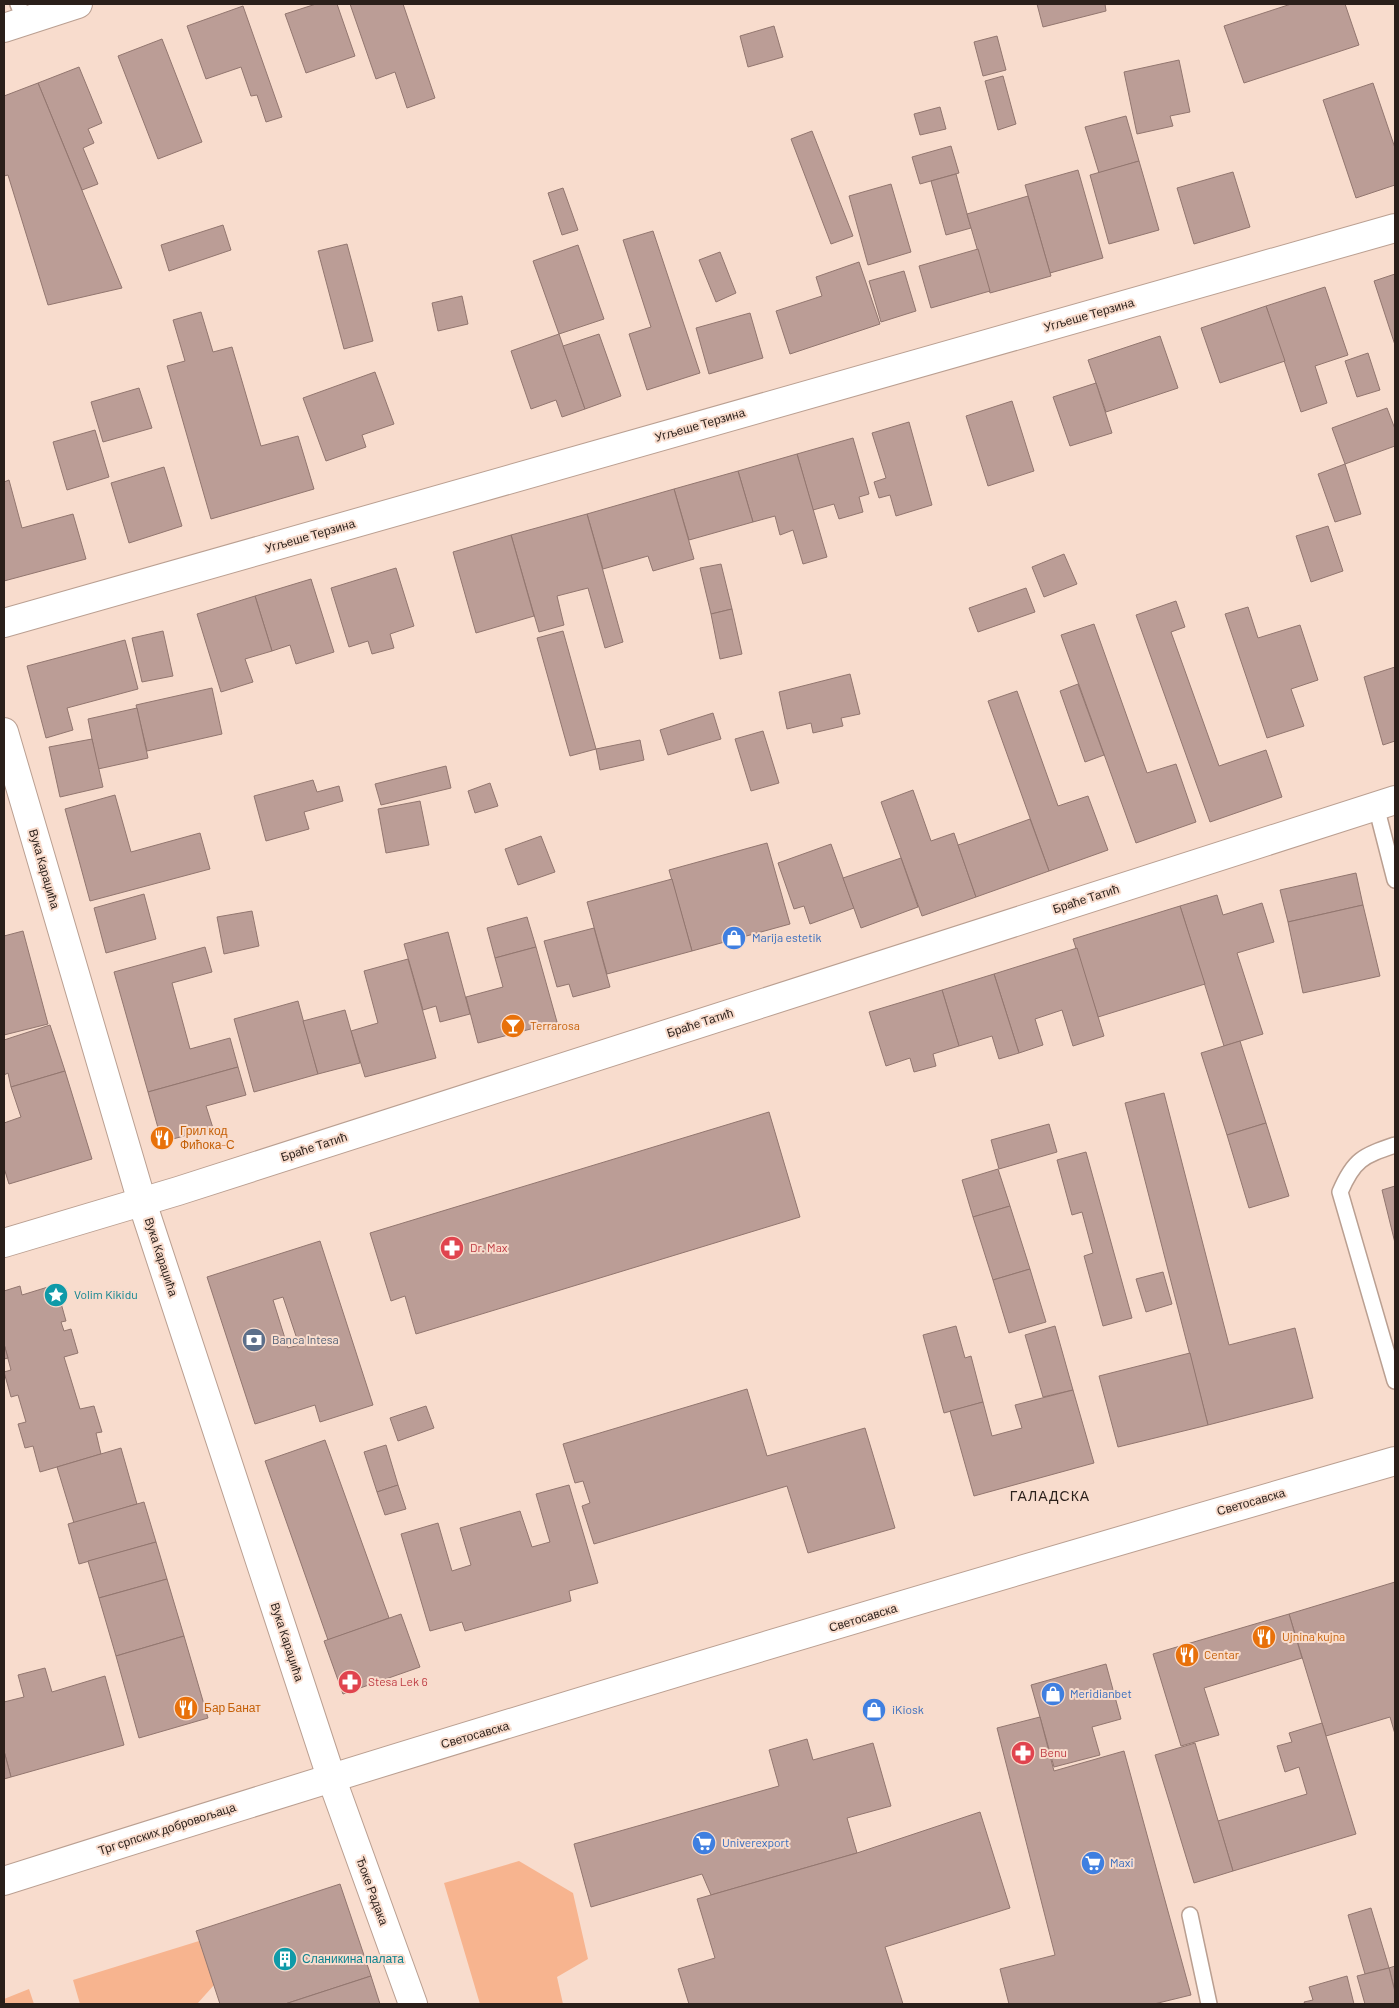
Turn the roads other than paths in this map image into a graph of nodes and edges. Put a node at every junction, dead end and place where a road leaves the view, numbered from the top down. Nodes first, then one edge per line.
1 (78, 4) edge
2 (16, 18) edge
3 (1395, 228) edge
4 (4, 623) edge
5 (4, 732) edge
6 (1386, 803) edge
7 (1395, 880) edge
8 (1395, 1145) edge
9 (142, 1202) junction
10 (4, 1244) edge
11 (1395, 1381) edge
12 (1395, 1461) edge
13 (331, 1777) junction
14 (4, 1881) edge
15 (1190, 1915) dead end
16 (413, 2004) edge
17 (1209, 2004) edge

1 - 2 street
3 - 4 street, Угљеше Терзина
5 - 9 street, Вука Караџића
6 - 7 lane
6 - 9 street, Браће Татић
8 - 11 lane
9 - 10 street, Браће Татић
9 - 13 street, Вука Караџића
12 - 13 street, Светосавска
13 - 14 street, Трг српских добровољаца
13 - 16 street, Ђоке Радака
15 - 17 lane

